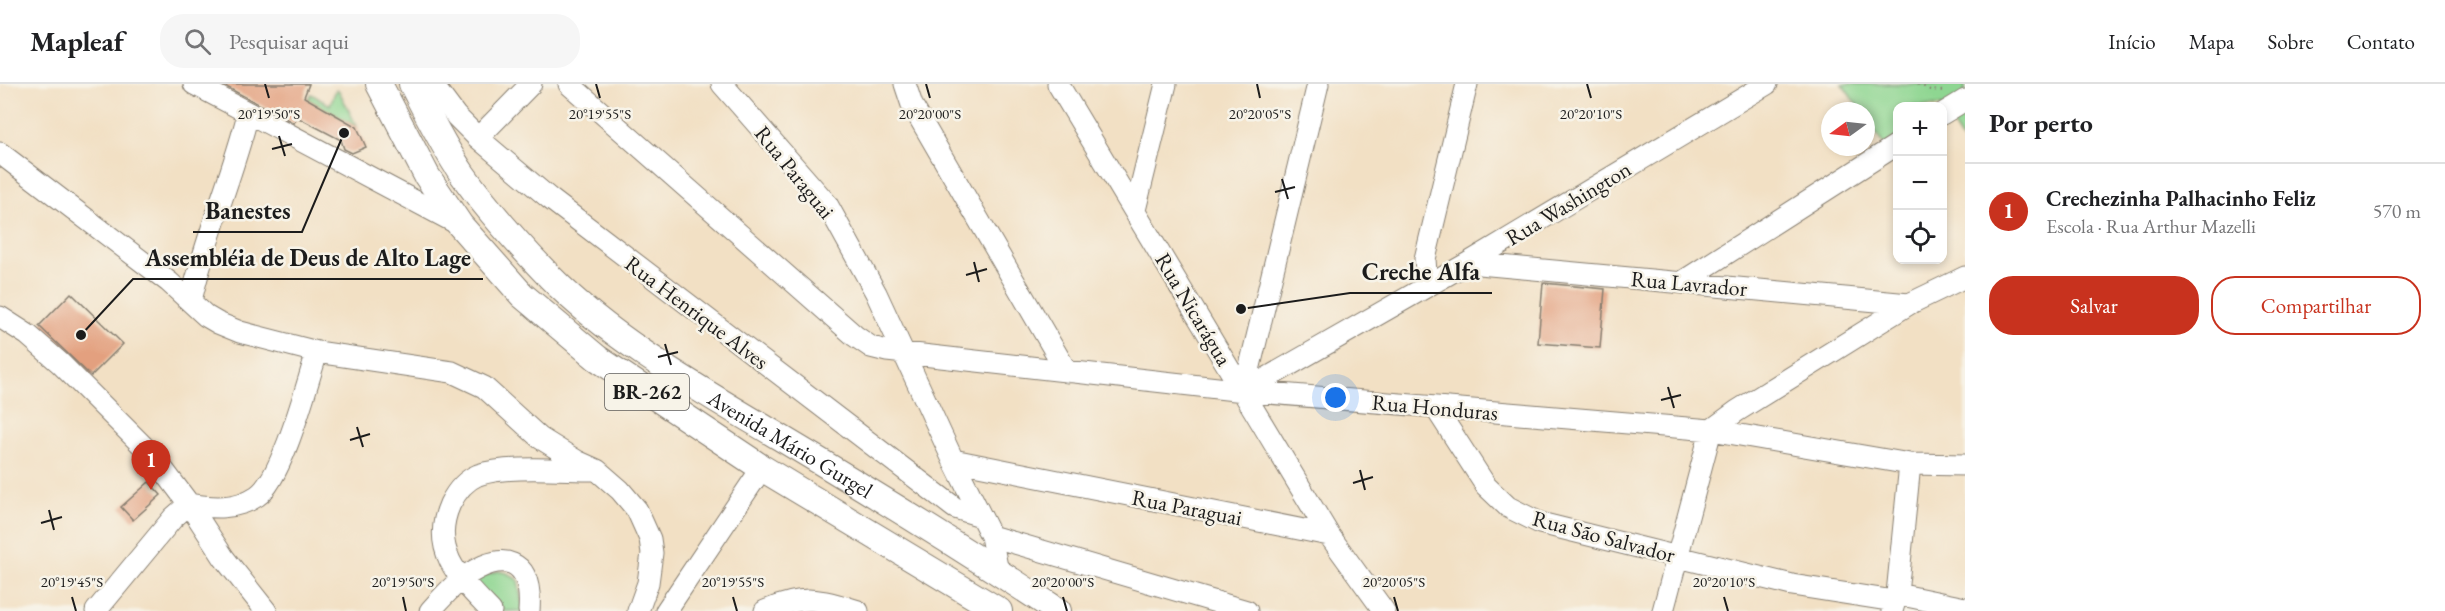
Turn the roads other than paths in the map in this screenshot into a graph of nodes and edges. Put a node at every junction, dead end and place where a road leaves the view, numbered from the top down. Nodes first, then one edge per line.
1 (194, 84) edge
2 (412, 84) edge
3 (432, 84) edge
4 (531, 84) edge
5 (569, 84) edge
6 (722, 84) edge
7 (905, 84) edge
8 (1058, 84) edge
9 (1166, 84) edge
10 (1318, 84) edge
11 (1467, 84) edge
12 (1767, 84) edge
13 (374, 86) edge
14 (1958, 94) edge
15 (1947, 108) edge
16 (248, 114) junction
17 (478, 138) junction
18 (1893, 147) edge
19 (0, 153) edge
20 (1135, 210) junction
21 (460, 225) junction
22 (1468, 262) junction
23 (1965, 277) edge
24 (1682, 282) junction
25 (1427, 286) junction
26 (191, 302) junction
27 (1909, 304) junction
28 (0, 317) edge
29 (317, 352) junction
30 (904, 353) junction
31 (1067, 372) junction
32 (1244, 391) junction
33 (1435, 407) junction
34 (1711, 430) junction
35 (953, 460) junction
36 (1963, 463) edge
37 (1910, 464) junction
38 (762, 468) junction
39 (597, 470) junction
40 (189, 504) junction
41 (981, 516) junction
42 (992, 536) junction
43 (1329, 536) junction
44 (1679, 556) junction
45 (224, 558) junction
46 (999, 572) junction
47 (461, 580) junction
48 (1894, 602) edge
49 (1965, 608) edge
50 (96, 611) edge
51 (248, 611) edge
52 (266, 611) edge
53 (430, 611) edge
54 (491, 611) edge
55 (529, 611) edge
56 (638, 611) edge
57 (666, 611) edge
58 (765, 611) edge
59 (858, 611) edge
60 (999, 611) edge
61 (1058, 611) edge
62 (1247, 611) edge
63 (1384, 611) edge
64 (1663, 611) edge

1 - 16 street
2 - 46 main road, Avenida Mário Gurgel / BR-262
3 - 17 street, Rua Henrique Alves
4 - 17 street
5 - 30 street, Rua Honduras
6 - 30 street, Rua Paraguai
7 - 31 street
8 - 20 street, Rua Nicarágua
9 - 20 street
10 - 32 street
11 - 25 street
12 - 22 street, Rua Washington
13 - 21 main road, Avenida Mário Gurgel / BR-262
14 - 15 street
16 - 21 street
16 - 26 street
17 - 41 street, Rua Henrique Alves
18 - 24 street
19 - 26 street
20 - 32 street, Rua Nicarágua
21 - 38 main road, Avenida Mário Gurgel / BR-262
22 - 24 street, Rua Lavrador
22 - 25 street, Rua Washington
23 - 27 street
24 - 27 street, Rua Lavrador
25 - 32 street, Rua Washington
26 - 29 street
27 - 34 street
28 - 40 street
29 - 39 street
29 - 40 street
30 - 31 street, Rua Honduras
30 - 35 street, Rua Paraguai
31 - 32 street, Rua Honduras
32 - 33 street, Rua Honduras
32 - 43 street, Rua Nicarágua
33 - 34 street, Rua Honduras
33 - 44 street, Rua São Salvador
34 - 37 street, Rua Honduras
34 - 44 street
35 - 41 street, Rua Paraguai
35 - 43 street, Rua Paraguai
36 - 37 street, Rua Honduras
37 - 48 street
38 - 57 street
38 - 60 main road, Avenida Mário Gurgel / BR-262
39 - 47 street
39 - 56 street
40 - 45 street
40 - 50 street
41 - 42 street, Rua Paraguai
42 - 46 street, Rua Paraguai
42 - 62 street
43 - 63 street
44 - 48 street, Rua São Salvador
44 - 64 street
45 - 51 street
45 - 52 street
46 - 61 main road, Avenida Mário Gurgel / BR-262
47 - 53 street
47 - 54 street
47 - 55 street
48 - 49 street, Rua São Salvador
58 - 59 street

